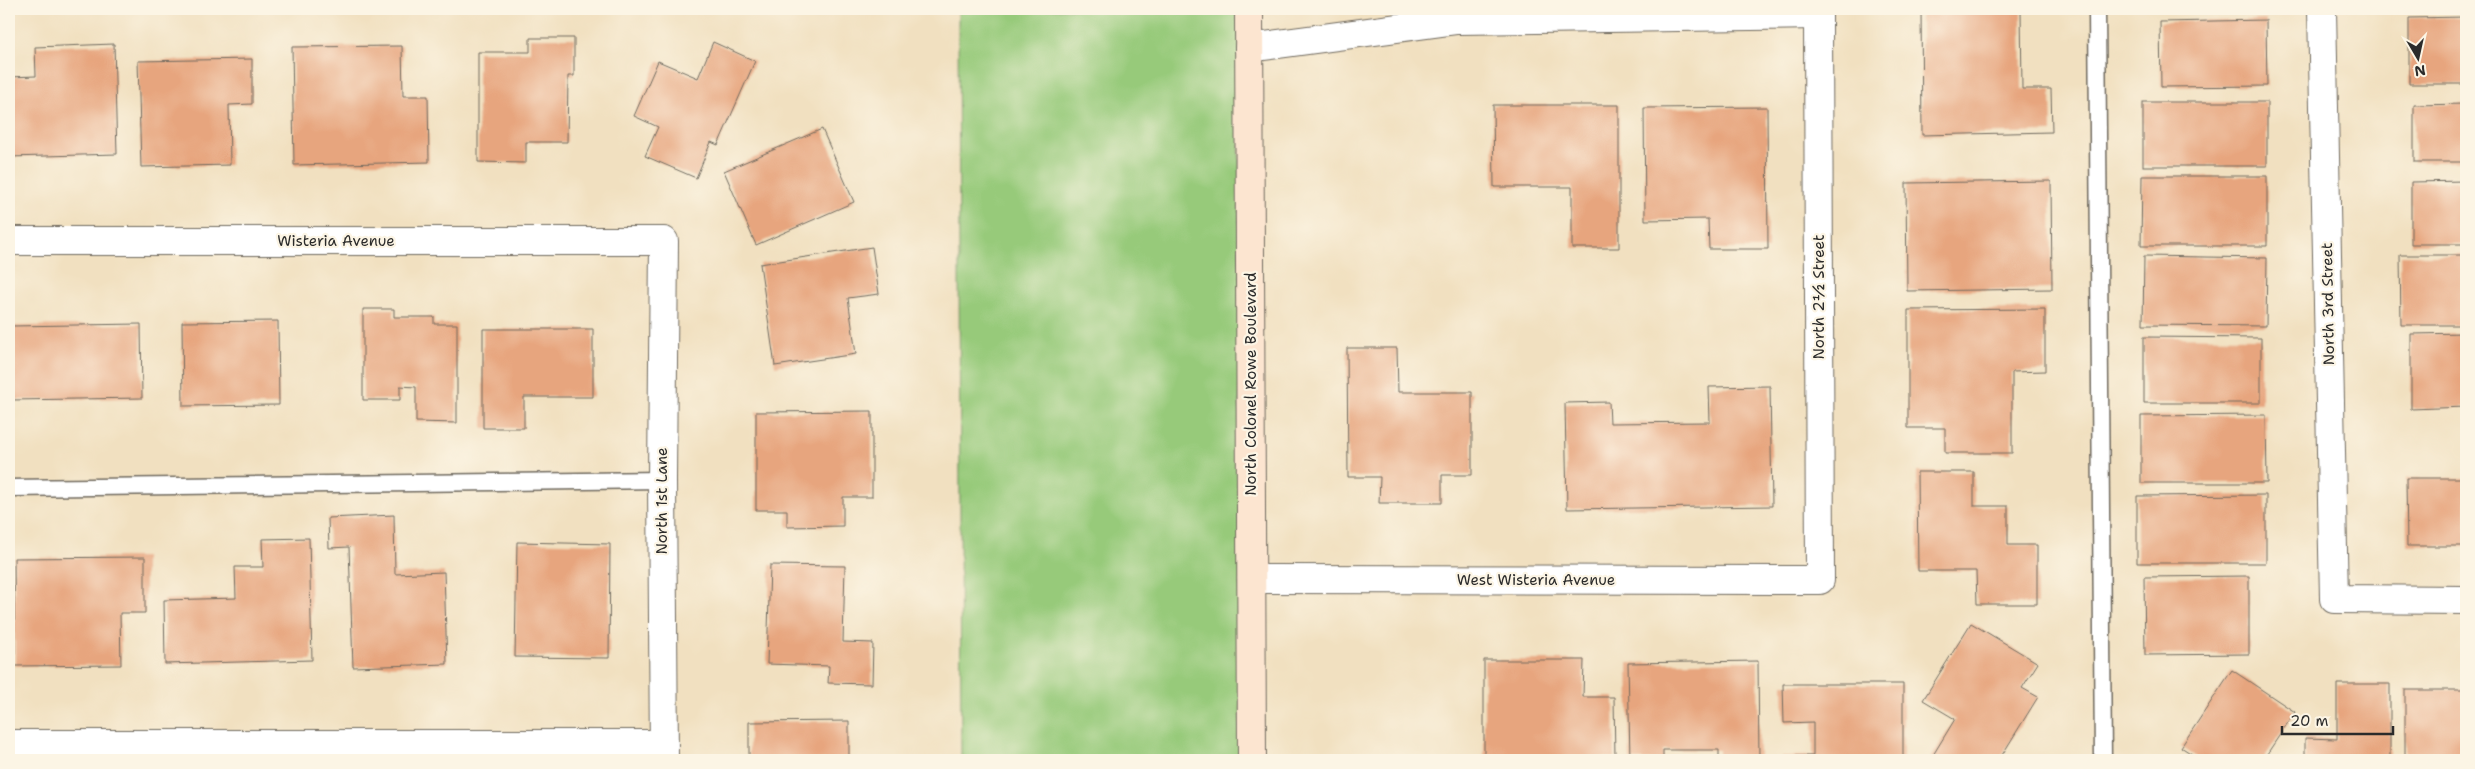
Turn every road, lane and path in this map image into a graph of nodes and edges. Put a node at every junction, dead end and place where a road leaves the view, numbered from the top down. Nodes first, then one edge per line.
1 (1249, 9) edge
2 (2097, 9) edge
3 (2322, 9) edge
4 (1249, 48) junction
5 (9, 241) edge
6 (664, 241) joint
7 (662, 480) junction
8 (9, 488) edge
9 (1252, 579) junction
10 (1820, 580) joint
11 (2466, 600) edge
12 (9, 744) edge
13 (664, 752) edge
14 (1252, 760) edge
15 (2103, 760) edge

1 - 4 main road, North Colonel Rowe Boulevard
2 - 15 lane
3 - 11 street, North 3rd Street
4 - 9 main road, North Colonel Rowe Boulevard
4 - 10 street, North 2½ Street
5 - 6 street, Wisteria Avenue
6 - 7 street, North 1st Lane
7 - 8 lane
7 - 13 street, North 1st Lane
9 - 10 street, West Wisteria Avenue
9 - 14 main road, North Colonel Rowe Boulevard
12 - 13 street

